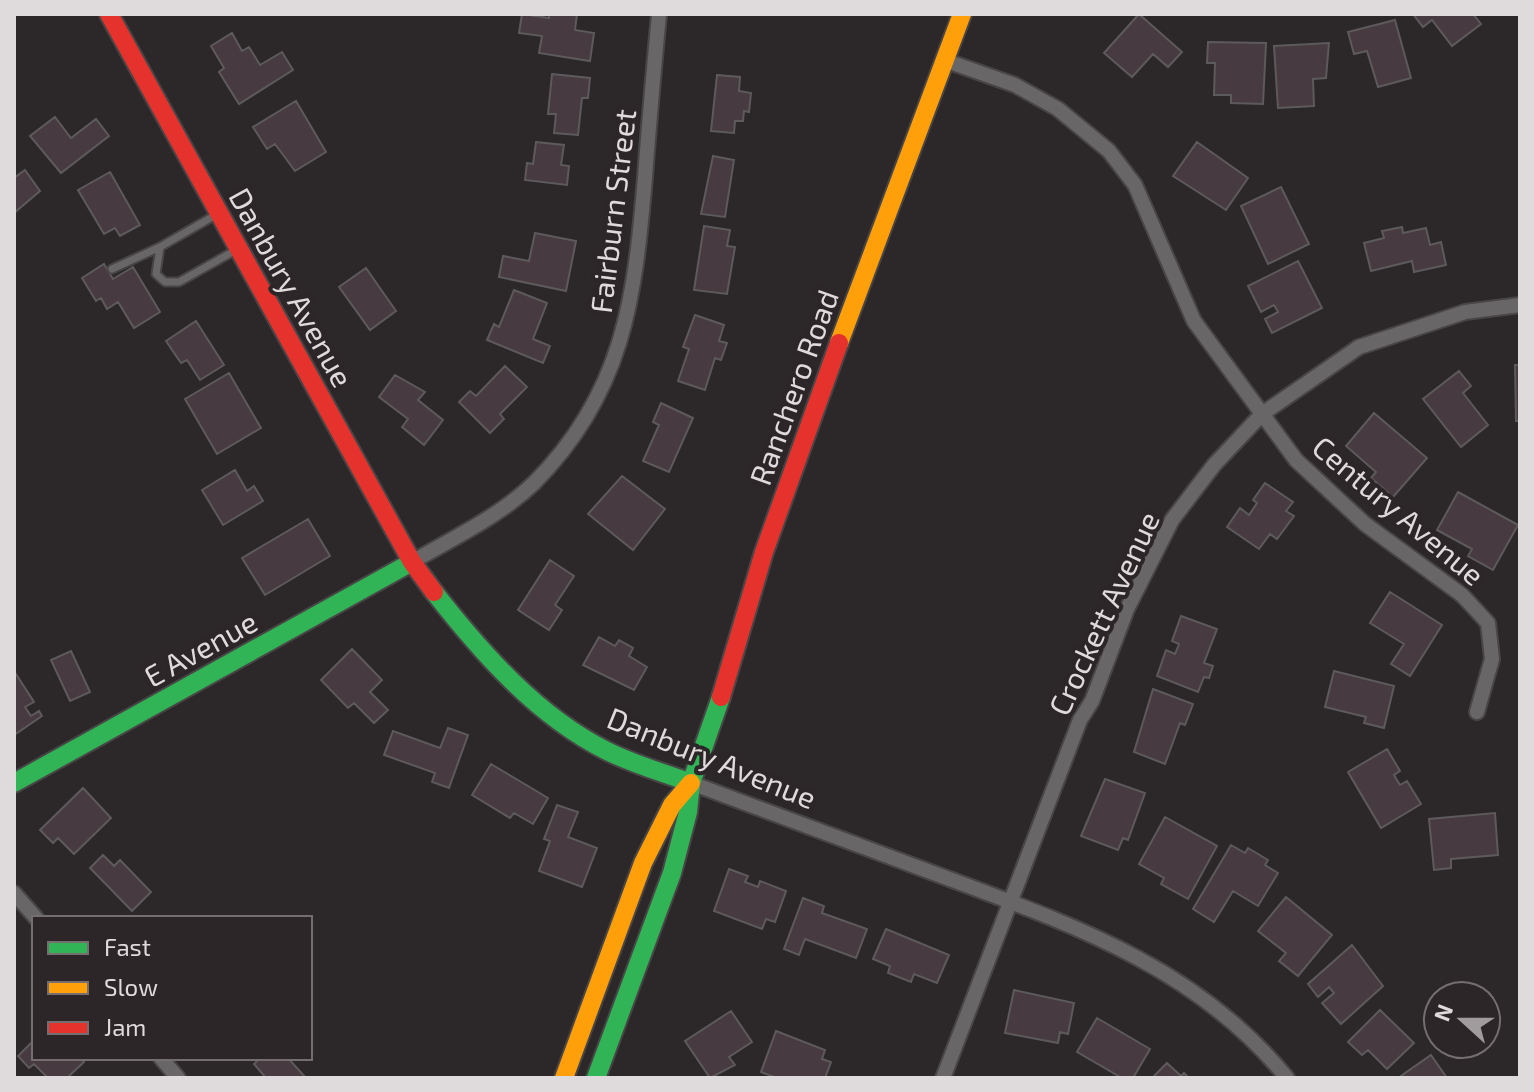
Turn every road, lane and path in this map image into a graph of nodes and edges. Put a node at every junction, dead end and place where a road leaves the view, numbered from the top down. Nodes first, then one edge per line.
1 (109, 14) edge
2 (659, 14) edge
3 (962, 14) edge
4 (944, 60) junction
5 (219, 213) junction
6 (160, 247) junction
7 (238, 249) junction
8 (112, 269) dead end
9 (1520, 305) edge
10 (1262, 414) junction
11 (412, 562) junction
12 (1477, 712) dead end
13 (14, 783) edge
14 (691, 783) junction
15 (14, 893) edge
16 (1013, 902) junction
17 (34, 916) edge
18 (163, 1060) edge
19 (178, 1078) edge
20 (564, 1078) edge
21 (596, 1078) edge
22 (943, 1078) edge
23 (1287, 1078) edge

1 - 5 street, Danbury Avenue
2 - 11 street, Fairburn Street
3 - 4 street, Ranchero Road
4 - 10 street, Century Avenue
4 - 14 street, Ranchero Road
5 - 6 lane
5 - 7 street, Danbury Avenue
6 - 7 lane
6 - 8 lane
7 - 11 street, Danbury Avenue
9 - 10 street, Crockett Avenue
10 - 12 street, Century Avenue
10 - 16 street, Crockett Avenue
11 - 13 street, E Avenue
11 - 14 street, Danbury Avenue
14 - 16 street, Danbury Avenue
14 - 20 street, Ranchero Road
14 - 21 street, Ranchero Road
15 - 17 street
16 - 22 street, Crockett Avenue
16 - 23 street, Danbury Avenue
18 - 19 street

